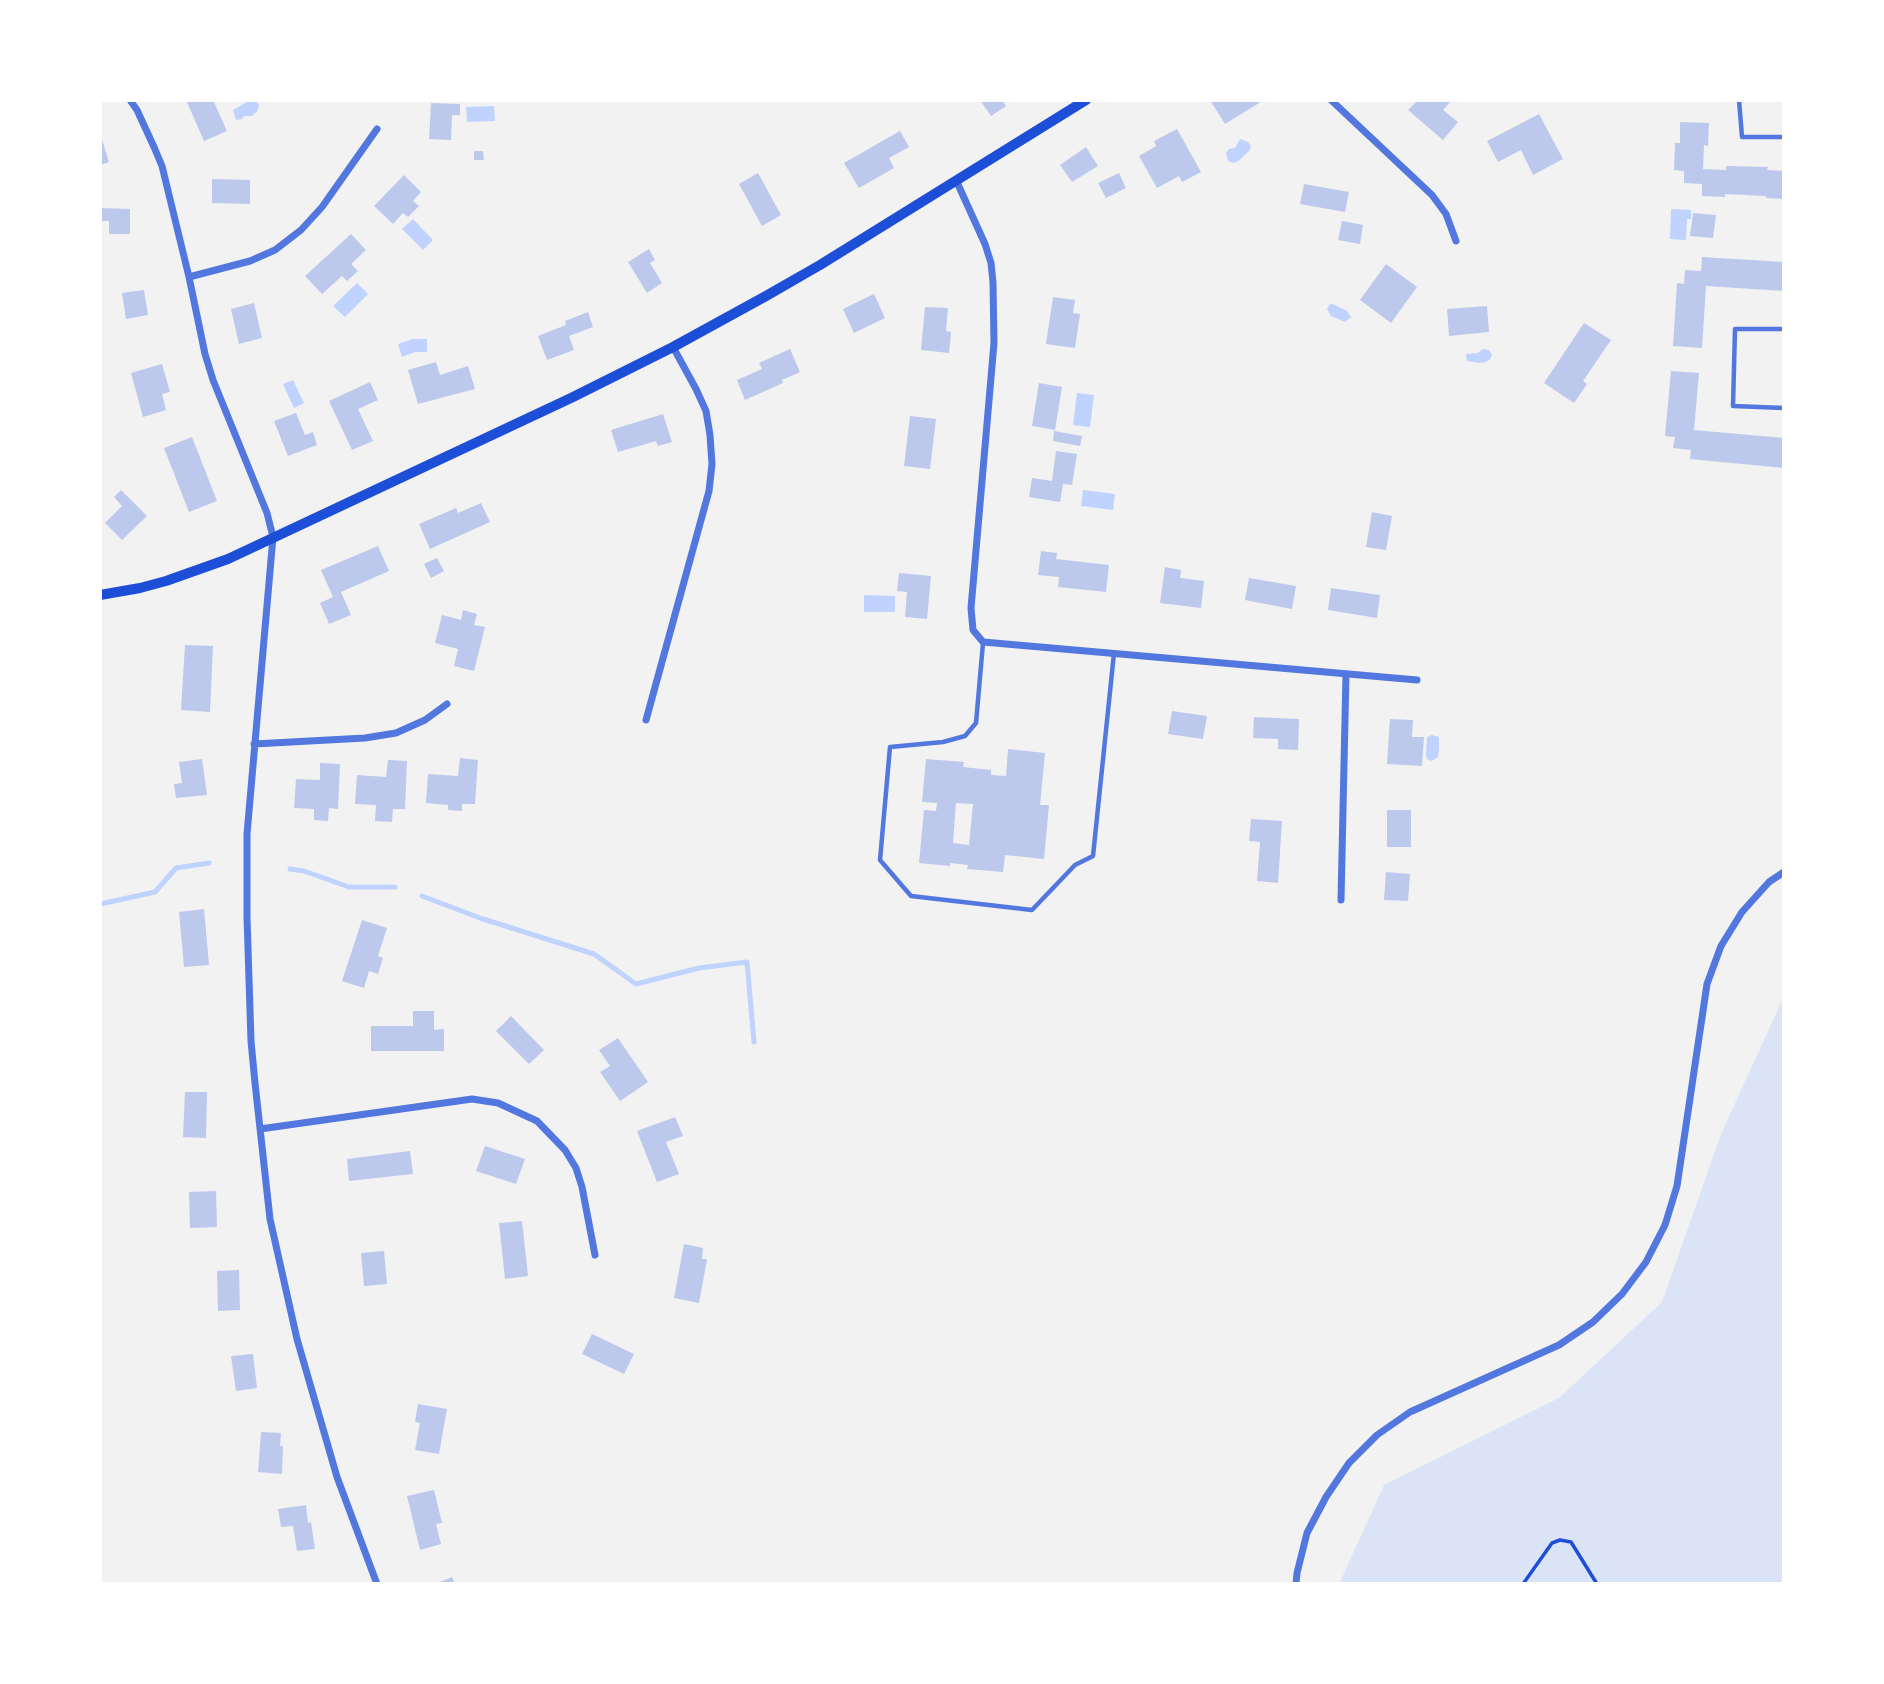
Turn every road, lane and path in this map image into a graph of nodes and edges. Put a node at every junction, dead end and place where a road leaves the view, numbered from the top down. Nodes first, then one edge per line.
1 (130, 100) edge
2 (1086, 100) edge
3 (1331, 100) edge
4 (1739, 100) edge
5 (377, 130) dead end
6 (1784, 137) edge
7 (956, 180) junction
8 (1455, 241) dead end
9 (189, 277) junction
10 (1784, 329) edge
11 (673, 347) junction
12 (1784, 408) edge
13 (272, 537) junction
14 (100, 595) edge
15 (983, 642) junction
16 (1114, 653) junction
17 (1346, 674) junction
18 (1417, 680) dead end
19 (447, 705) dead end
20 (646, 720) dead end
21 (254, 744) junction
22 (1784, 872) edge
23 (1342, 901) dead end
24 (260, 1129) junction
25 (595, 1255) dead end
26 (377, 1584) edge
27 (1296, 1584) edge
28 (1523, 1584) edge
29 (1597, 1584) edge

1 - 9 street
2 - 7 main road
3 - 8 street
4 - 6 lane
5 - 9 street
7 - 11 main road
7 - 15 street
9 - 13 street
10 - 12 lane
11 - 13 main road
11 - 20 street
13 - 14 main road
13 - 21 street
15 - 16 street
15 - 16 lane
16 - 17 street
17 - 18 street
17 - 23 street
19 - 21 street
21 - 24 street
22 - 27 street
24 - 25 street
24 - 26 street
28 - 29 path

